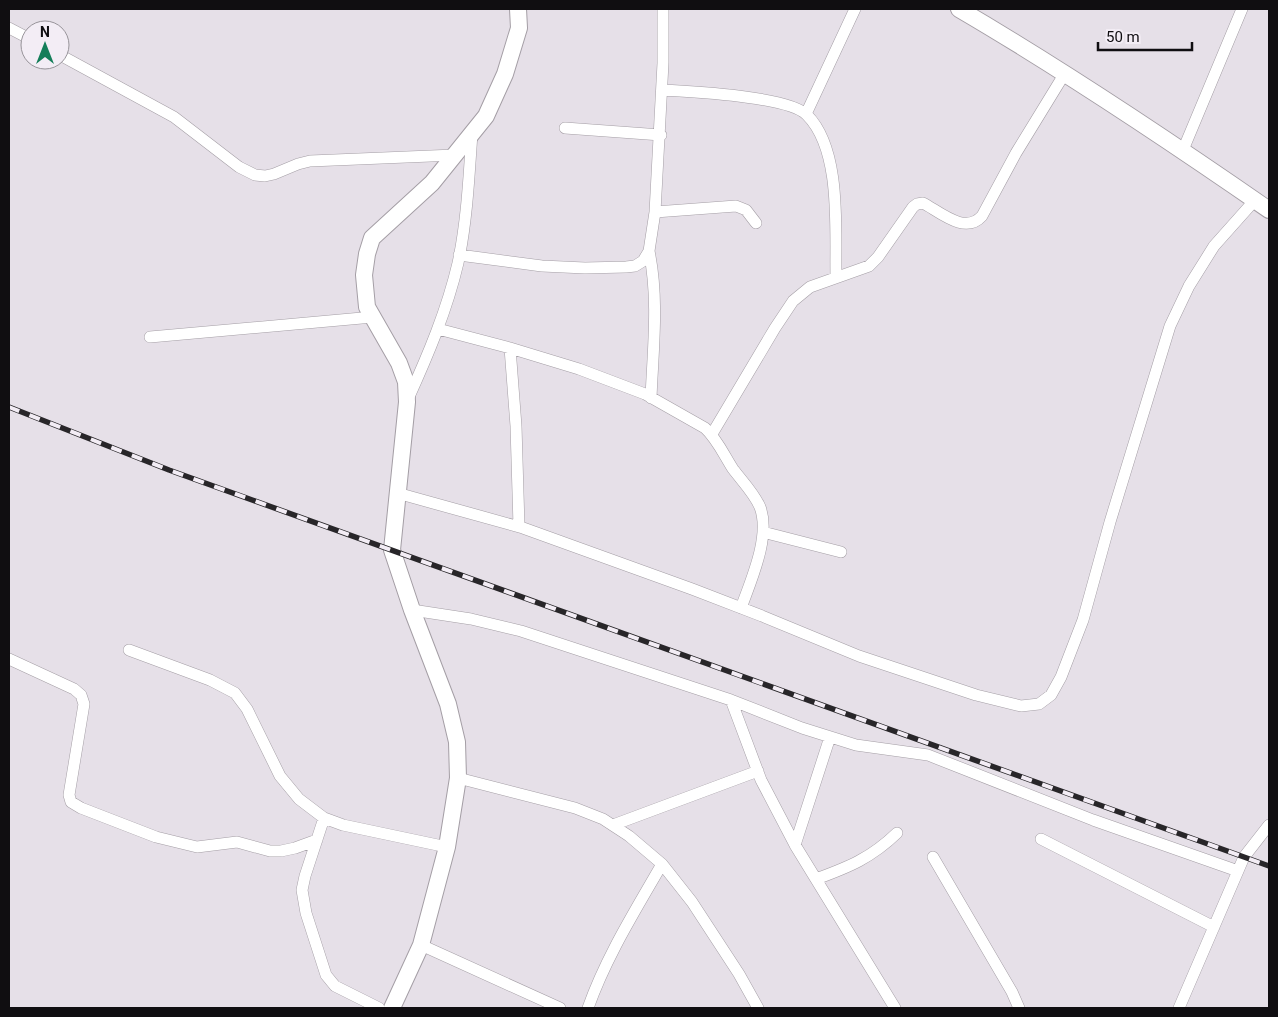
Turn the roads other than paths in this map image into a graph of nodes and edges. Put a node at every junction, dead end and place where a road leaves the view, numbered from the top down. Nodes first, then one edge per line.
1 (518, 9) edge
2 (663, 9) edge
3 (855, 9) edge
4 (959, 9) edge
5 (1242, 9) edge
6 (70, 60) edge
7 (1065, 73) junction
8 (662, 90) junction
9 (806, 114) junction
10 (565, 128) dead end
11 (472, 134) junction
12 (660, 134) junction
13 (1183, 150) junction
14 (454, 155) junction
15 (1255, 200) junction
16 (1269, 210) edge
17 (655, 212) junction
18 (756, 223) dead end
19 (649, 251) junction
20 (459, 255) junction
21 (836, 277) junction
22 (373, 317) junction
23 (438, 329) junction
24 (150, 337) dead end
25 (510, 348) junction
26 (651, 398) junction
27 (407, 402) junction
28 (712, 434) junction
29 (398, 493) junction
30 (519, 526) junction
31 (763, 532) junction
32 (841, 552) dead end
33 (742, 608) junction
34 (412, 610) junction
35 (129, 650) dead end
36 (9, 659) edge
37 (731, 700) junction
38 (830, 737) junction
39 (758, 771) junction
40 (458, 778) junction
41 (324, 818) junction
42 (1269, 824) edge
43 (613, 825) junction
44 (897, 833) dead end
45 (1041, 839) dead end
46 (317, 840) junction
47 (795, 845) junction
48 (447, 847) junction
49 (933, 857) dead end
50 (662, 864) junction
51 (1238, 871) junction
52 (816, 879) junction
53 (1214, 926) junction
54 (421, 945) junction
55 (548, 1006) edge
56 (379, 1008) edge
57 (392, 1008) edge
58 (560, 1008) edge
59 (588, 1008) edge
60 (758, 1008) edge
61 (896, 1008) edge
62 (1019, 1008) edge
63 (1179, 1008) edge

1 - 11 street
2 - 8 street
3 - 9 street
4 - 7 street
5 - 13 street
6 - 14 street
7 - 13 street
7 - 21 street
8 - 9 street
8 - 12 street
9 - 21 street
10 - 12 street
11 - 14 street
11 - 20 street
12 - 17 street
13 - 15 street
14 - 22 street
15 - 16 street
15 - 33 street
17 - 18 street
17 - 19 street
19 - 20 street
19 - 26 street
20 - 23 street
21 - 28 street
22 - 24 street
22 - 27 street
23 - 25 street
23 - 27 street
25 - 26 street
25 - 30 street
26 - 28 street
27 - 29 street
28 - 31 street
29 - 30 street
29 - 34 street
30 - 33 street
31 - 32 street
31 - 33 street
34 - 37 street
34 - 40 street
35 - 41 street
36 - 46 street
37 - 38 street
37 - 39 street
38 - 47 street
38 - 51 street
39 - 43 street
39 - 47 street
40 - 43 street
40 - 48 street
41 - 46 street
41 - 48 street
42 - 51 street
43 - 50 street
44 - 52 street
45 - 53 street
46 - 56 street
47 - 52 street
48 - 54 street
49 - 62 street
50 - 59 street
50 - 60 street
51 - 53 street
52 - 61 street
53 - 63 street
54 - 55 street
54 - 57 street
55 - 58 street

